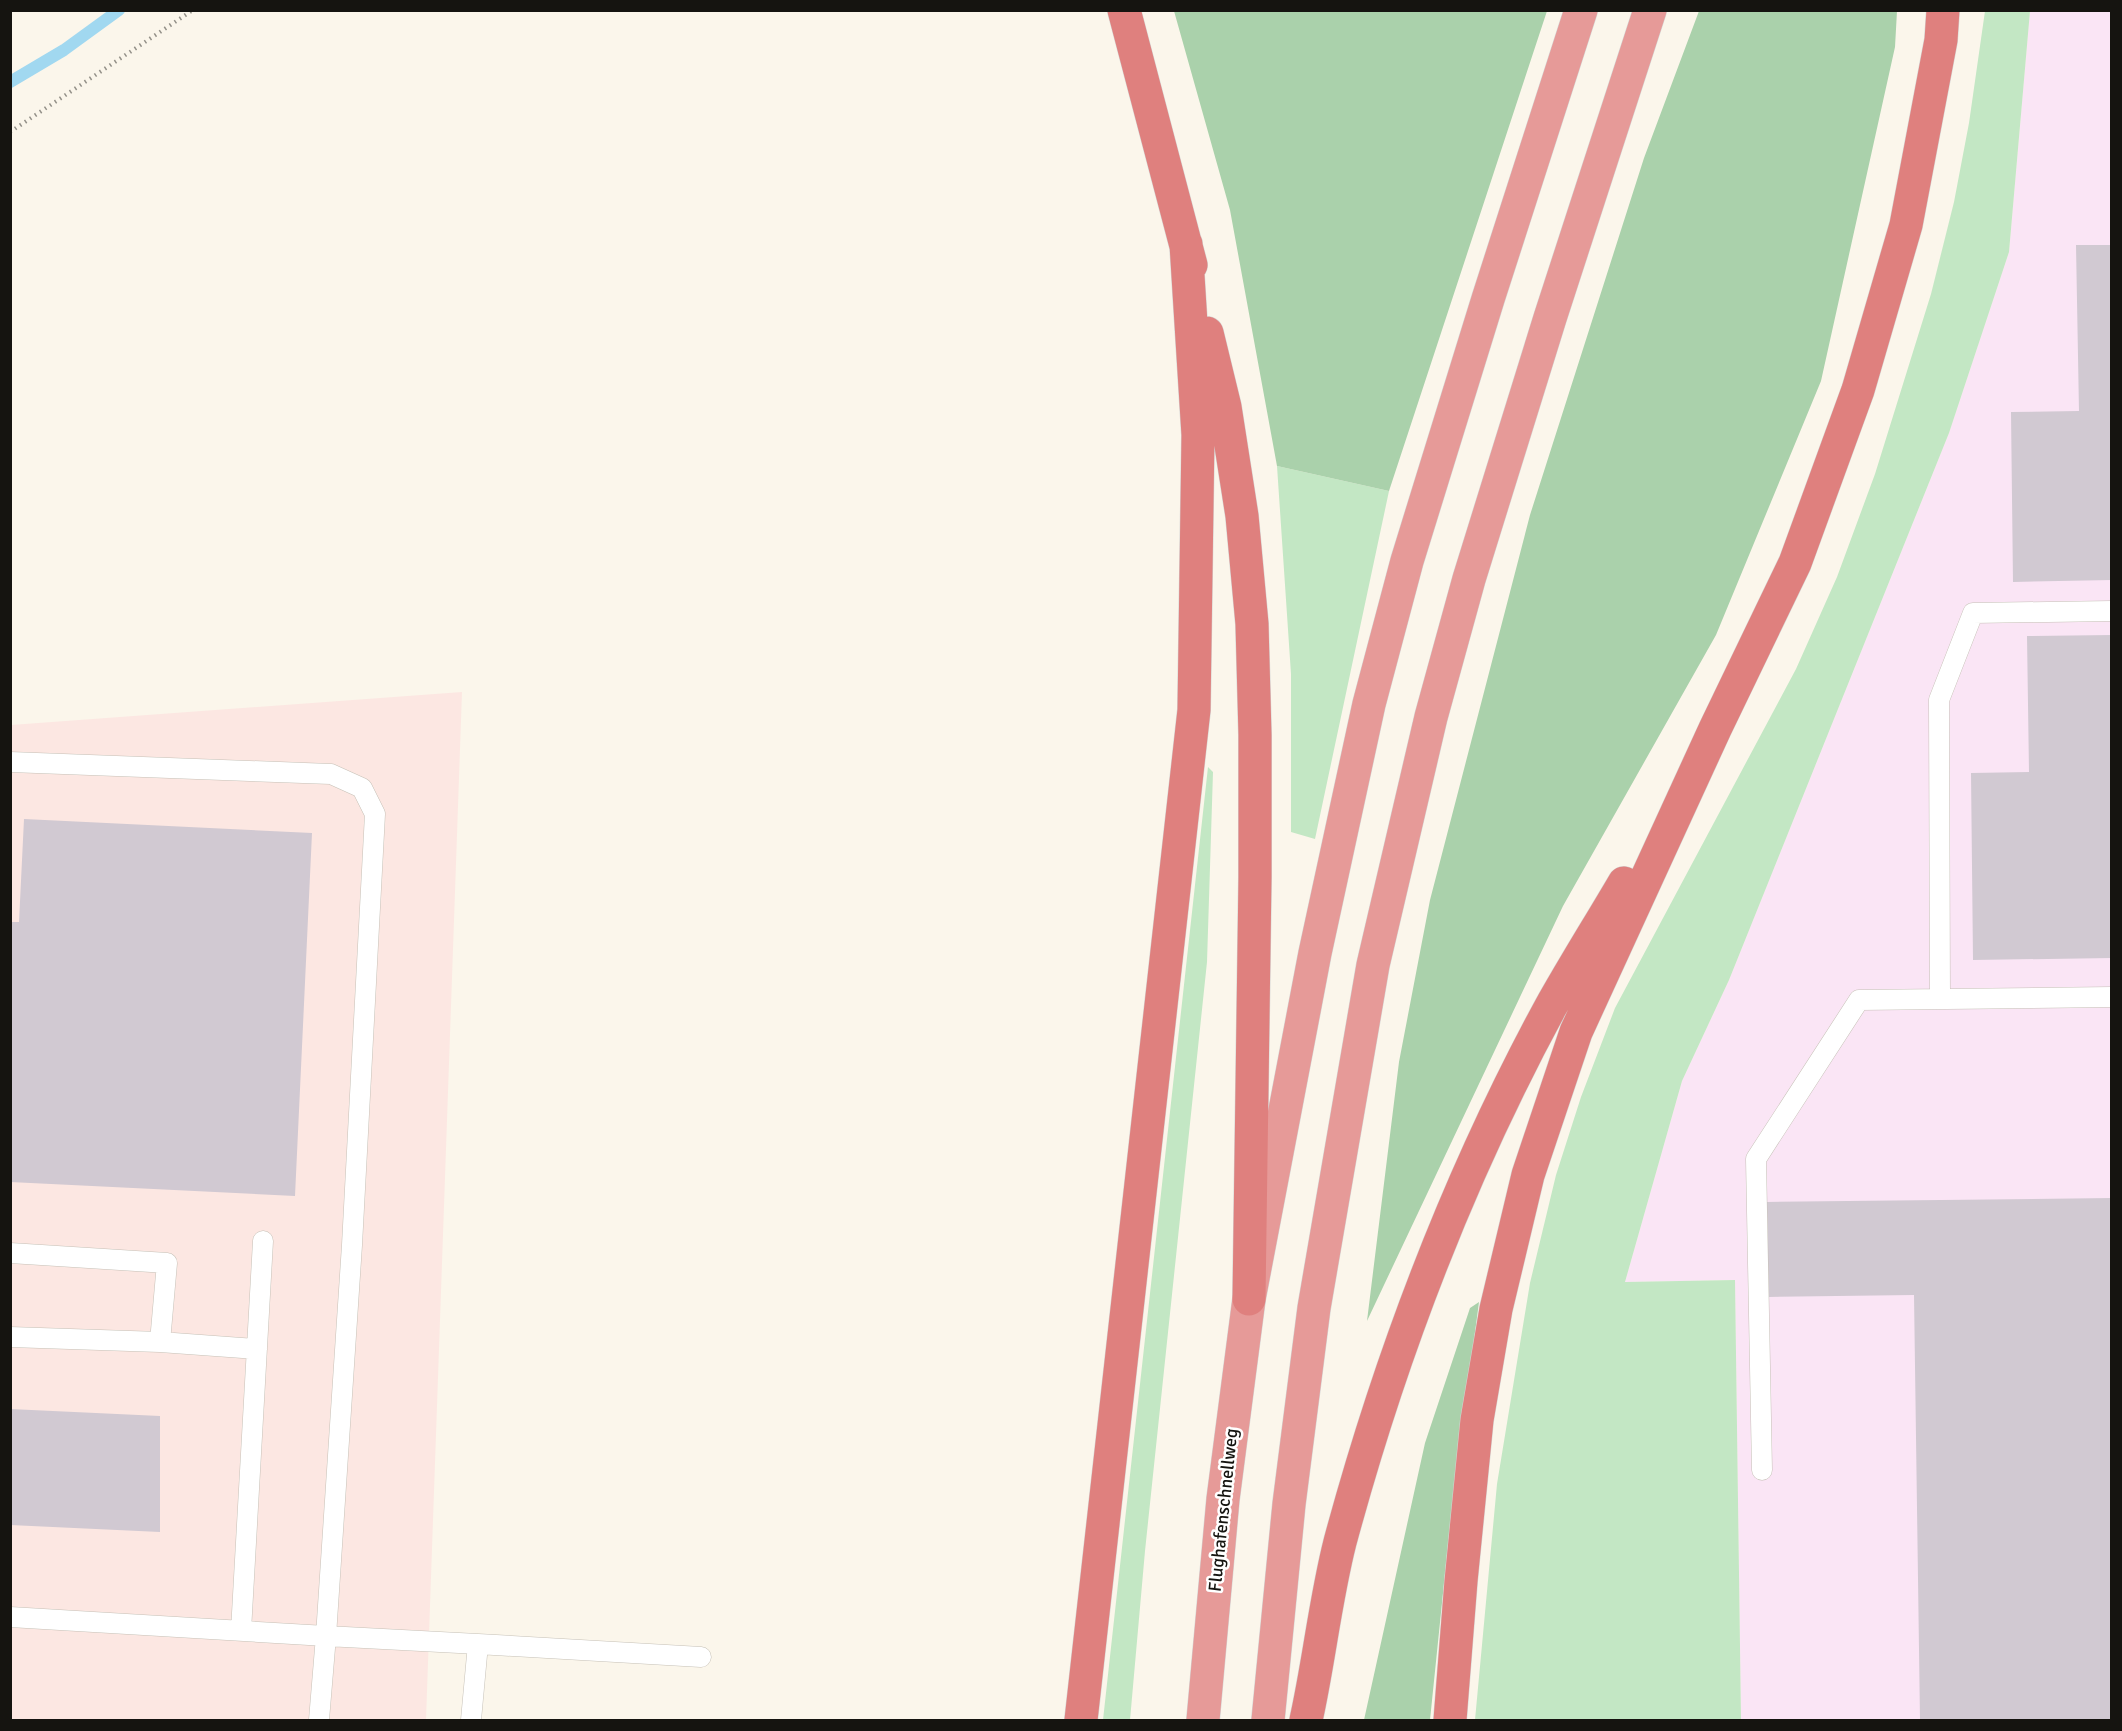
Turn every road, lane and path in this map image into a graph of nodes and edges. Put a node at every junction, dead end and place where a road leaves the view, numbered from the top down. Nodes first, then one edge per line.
1 (193, 10) edge
2 (1124, 10) edge
3 (1581, 10) edge
4 (1650, 10) edge
5 (1943, 10) edge
6 (10, 132) edge
7 (1186, 244) junction
8 (2112, 610) edge
9 (1715, 729) junction
10 (10, 762) edge
11 (2112, 998) edge
12 (1940, 999) junction
13 (263, 1241) dead end
14 (10, 1253) edge
15 (1249, 1299) junction
16 (10, 1337) edge
17 (160, 1342) junction
18 (257, 1349) junction
19 (1762, 1470) dead end
20 (10, 1617) edge
21 (241, 1631) junction
22 (326, 1636) junction
23 (478, 1644) junction
24 (700, 1657) dead end
25 (320, 1720) edge
26 (471, 1720) edge
27 (1081, 1720) edge
28 (1203, 1720) edge
29 (1268, 1720) edge
30 (1306, 1720) edge
31 (1450, 1720) edge

1 - 6 path
2 - 7 highway
3 - 15 highway, Flughafenschnellweg
4 - 29 highway
5 - 9 highway
7 - 15 highway
7 - 27 highway
8 - 12 lane
9 - 30 highway
9 - 31 highway
10 - 22 lane
11 - 12 lane
12 - 19 lane
13 - 18 lane
14 - 17 lane
15 - 28 highway, Flughafenschnellweg
16 - 17 lane
17 - 18 lane
18 - 21 lane
20 - 21 lane
21 - 22 lane
22 - 23 lane
22 - 25 lane
23 - 24 lane
23 - 26 lane

